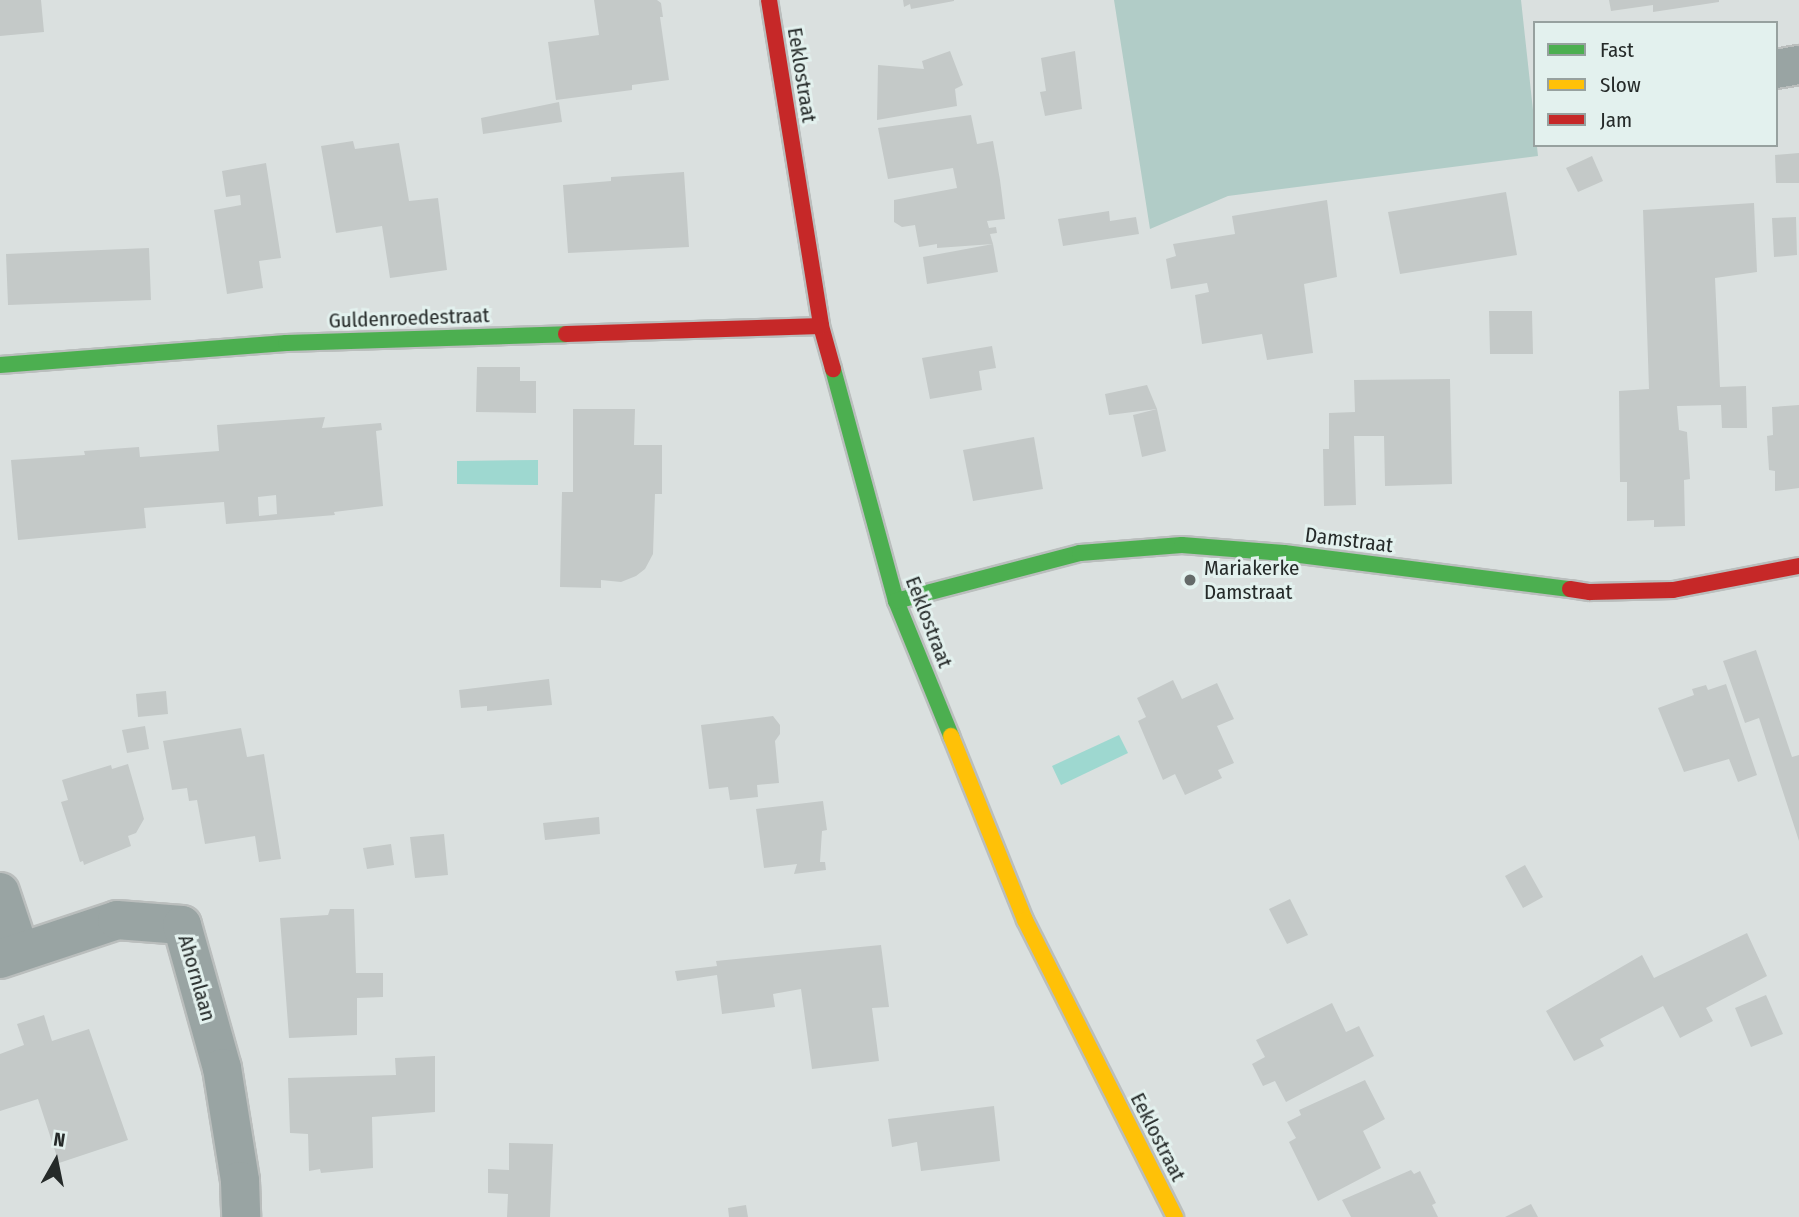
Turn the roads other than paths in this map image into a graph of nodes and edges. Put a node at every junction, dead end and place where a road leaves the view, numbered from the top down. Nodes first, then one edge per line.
1 (769, 0) edge
2 (1799, 65) edge
3 (1778, 69) edge
4 (821, 326) junction
5 (0, 365) edge
6 (1799, 566) edge
7 (896, 601) junction
8 (0, 892) edge
9 (10, 956) edge
10 (241, 1217) edge
11 (1175, 1217) edge

1 - 4 street, Eeklostraat
2 - 3 street
4 - 5 street, Guldenroedestraat
4 - 7 street, Eeklostraat
6 - 7 street, Damstraat
7 - 11 street, Eeklostraat
8 - 9 street
9 - 10 street, Ahornlaan

